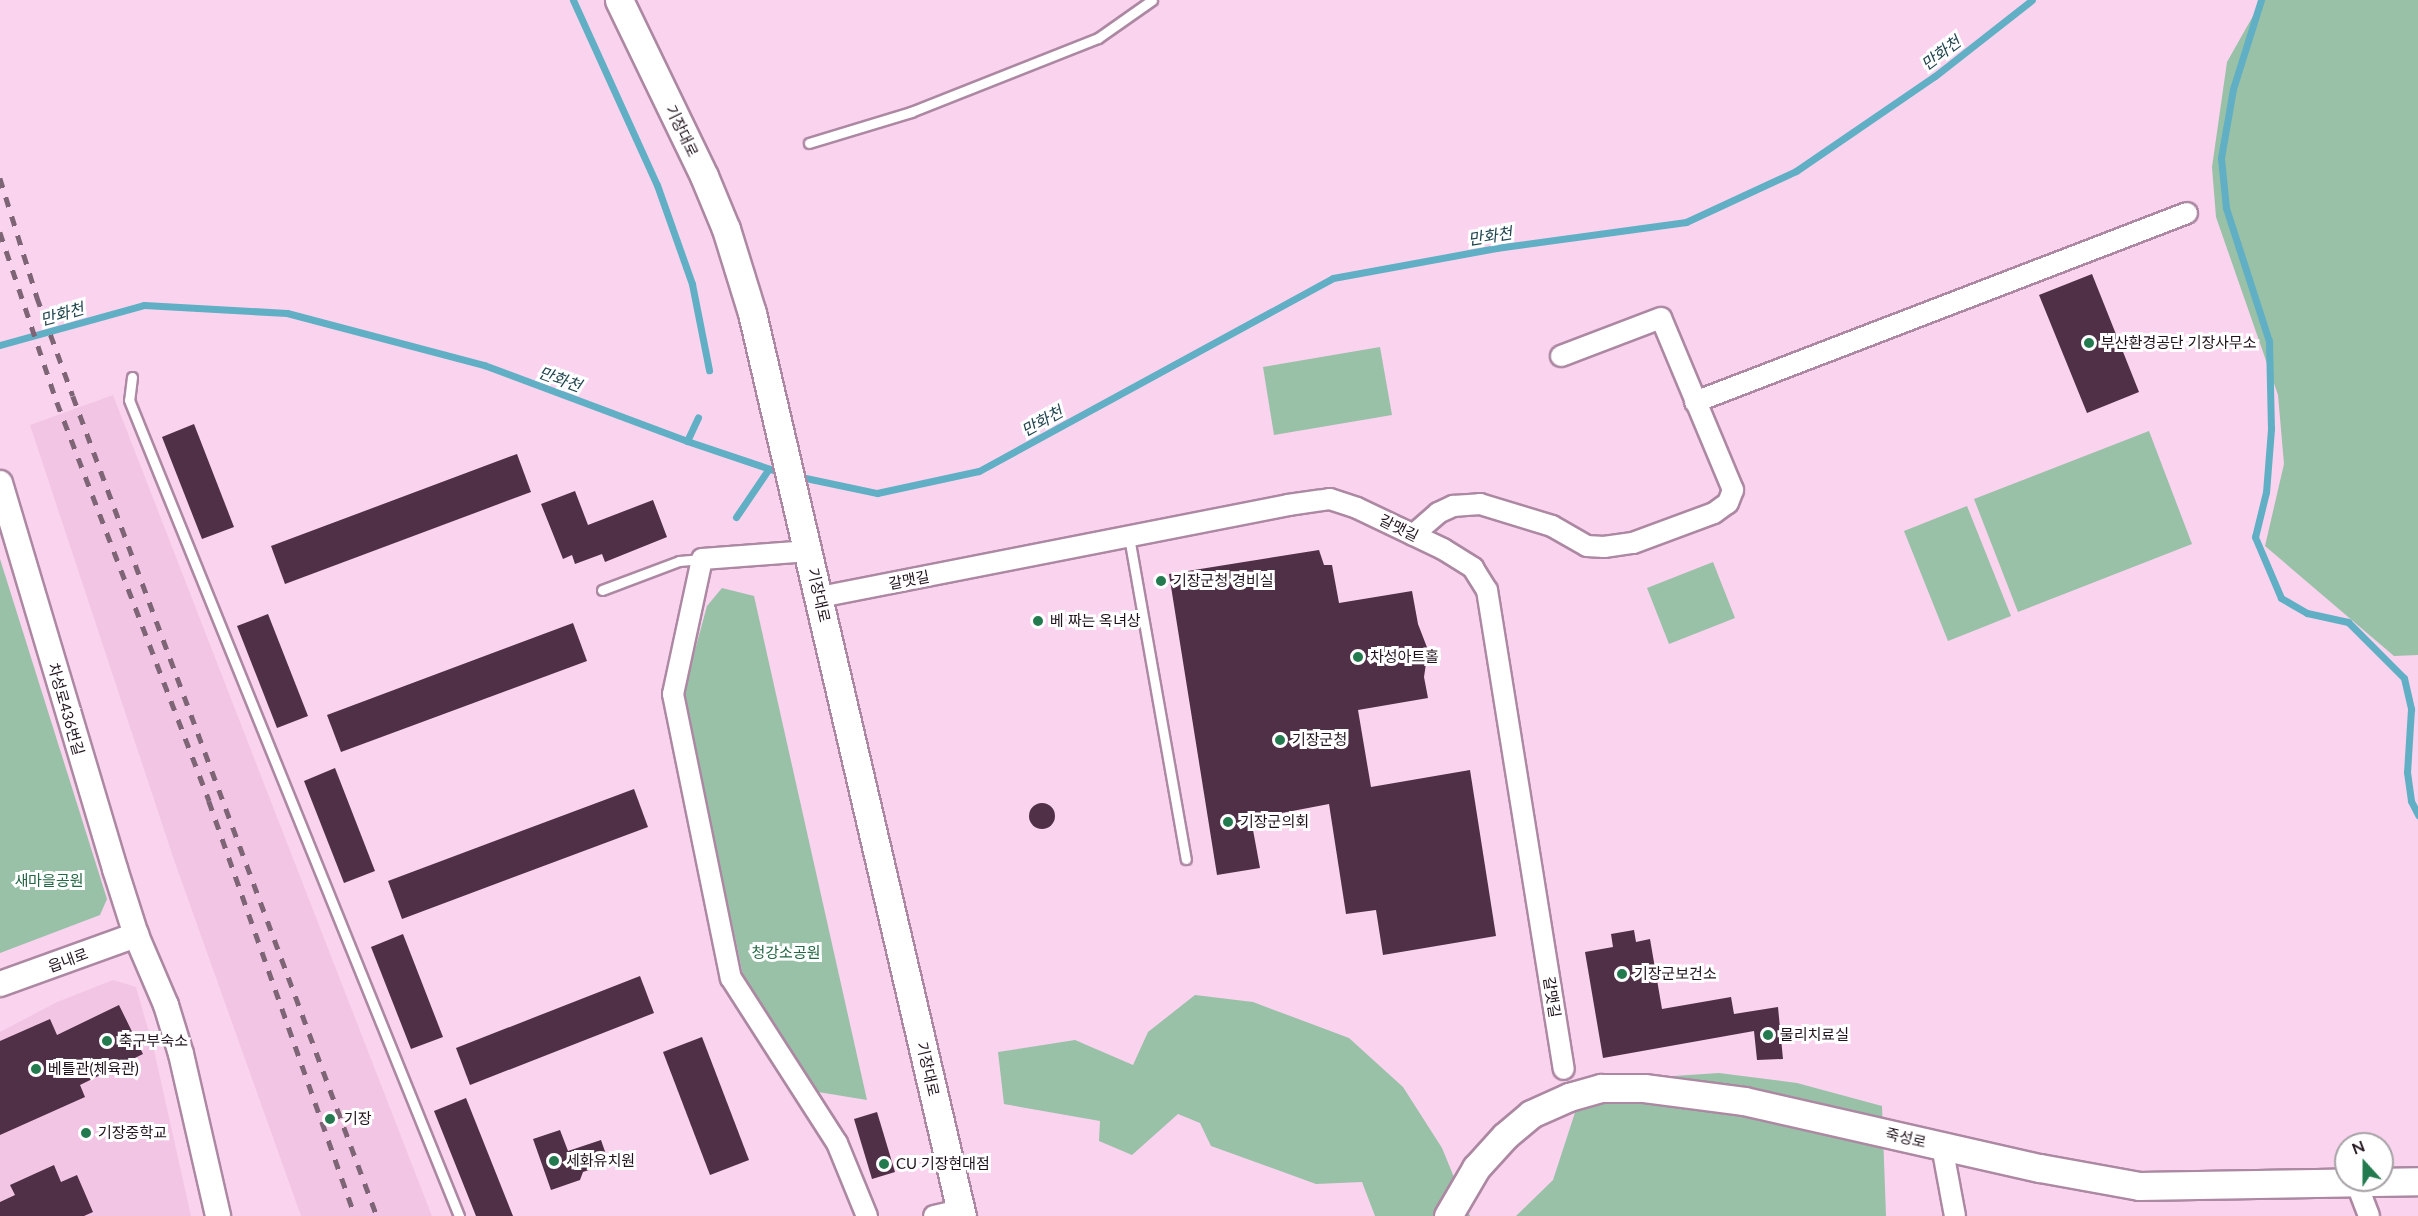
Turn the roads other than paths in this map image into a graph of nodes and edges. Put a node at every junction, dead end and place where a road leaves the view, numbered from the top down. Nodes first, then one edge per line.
1 (619, 0) edge
2 (1152, 0) edge
3 (809, 143) dead end
4 (2187, 213) dead end
5 (1561, 356) dead end
6 (132, 377) dead end
7 (1695, 402) junction
8 (0, 483) edge
9 (1413, 535) junction
10 (1129, 537) junction
11 (807, 546) junction
12 (702, 559) junction
13 (602, 590) dead end
14 (820, 597) junction
15 (1186, 859) dead end
16 (136, 934) junction
17 (0, 984) edge
18 (1564, 1069) dead end
19 (1942, 1146) junction
20 (2394, 1181) edge
21 (2418, 1181) edge
22 (2334, 1182) edge
23 (2360, 1192) edge
24 (962, 1213) edge
25 (218, 1216) edge
26 (459, 1216) edge
27 (867, 1216) edge
28 (934, 1216) edge
29 (1448, 1216) edge
30 (1955, 1216) edge
31 (2369, 1216) edge

1 - 11 main road, 기장대로
2 - 3 lane
4 - 7 street
5 - 7 street
6 - 26 lane
7 - 9 street
8 - 16 street, 차성로436번길
9 - 10 street, 갈맷길
9 - 18 street, 갈맷길
10 - 14 street, 갈맷길
10 - 15 lane
11 - 12 street
11 - 14 main road, 기장대로
12 - 13 lane
12 - 27 street
14 - 24 main road, 기장대로
16 - 17 street, 읍내로
16 - 25 street, 차성로436번길
19 - 22 main road, 죽성로
19 - 29 main road, 죽성로
19 - 30 street
20 - 21 main road, 죽성로
23 - 31 street
24 - 28 street, 기장대로

